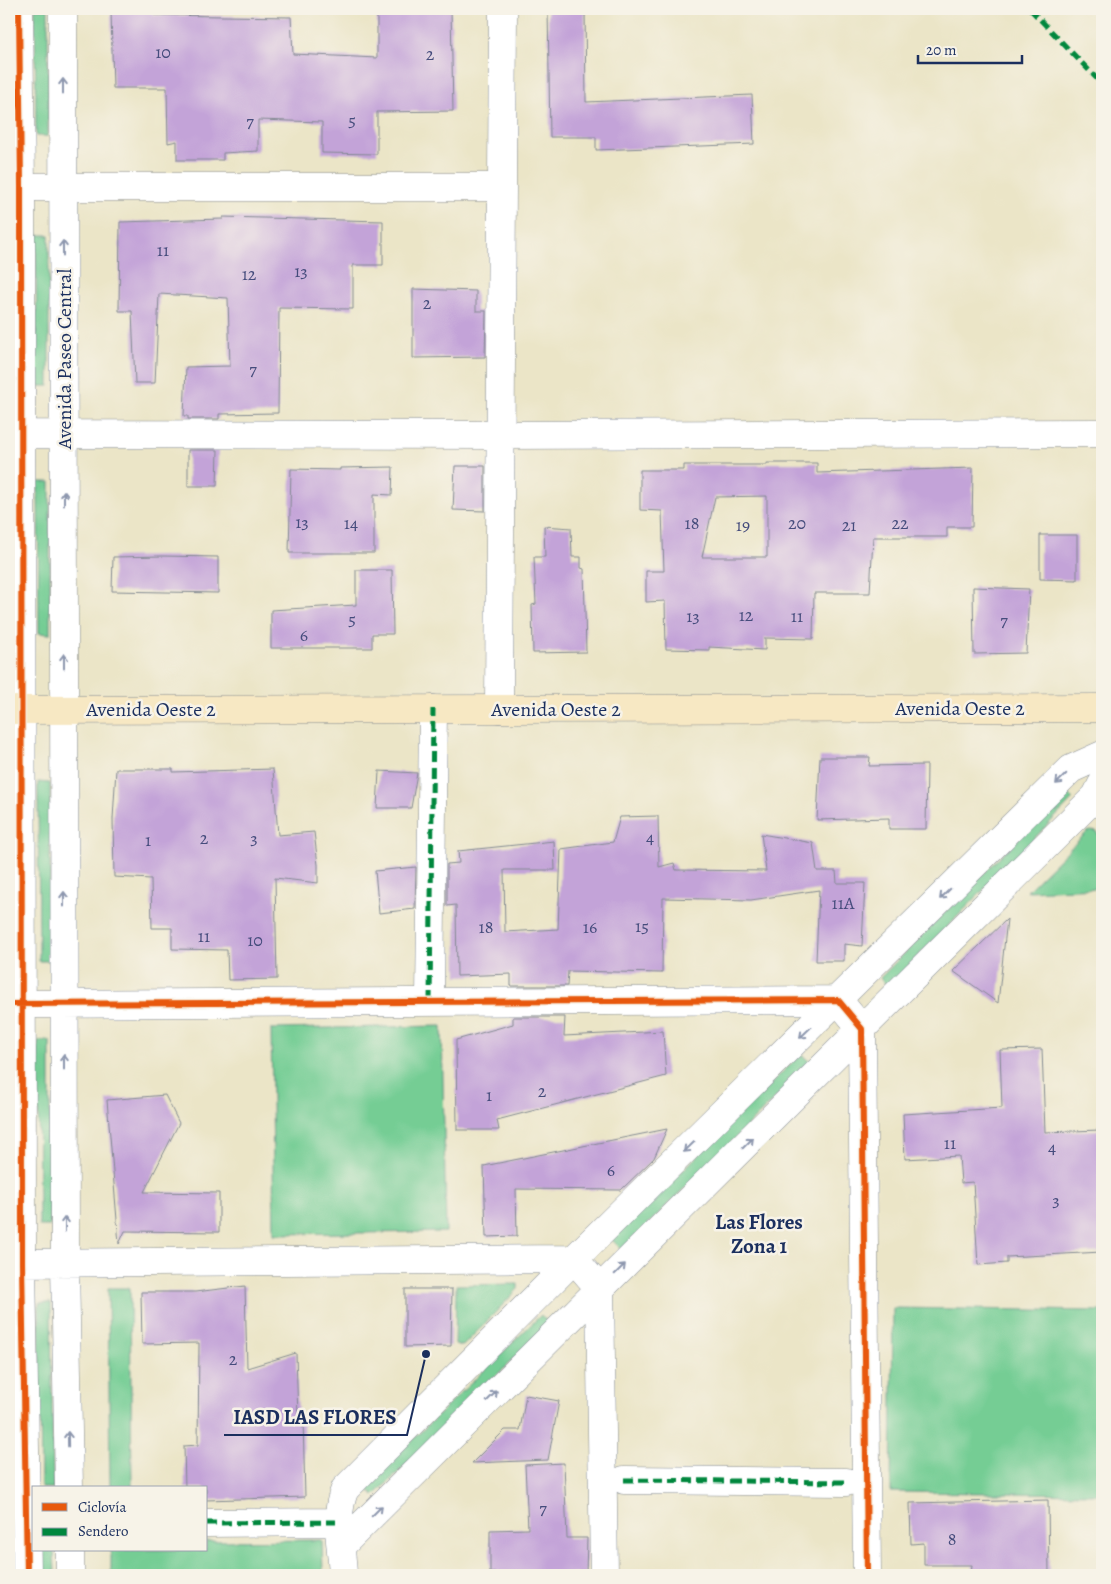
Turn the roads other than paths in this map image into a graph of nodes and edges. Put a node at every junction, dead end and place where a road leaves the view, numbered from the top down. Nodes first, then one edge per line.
1 (19, 9) edge
2 (63, 9) edge
3 (503, 9) edge
4 (63, 186) junction
5 (501, 187) junction
6 (15, 188) edge
7 (1102, 433) edge
8 (15, 434) edge
9 (64, 434) junction
10 (501, 435) junction
11 (1102, 708) edge
12 (433, 709) junction
13 (499, 709) junction
14 (15, 710) edge
15 (64, 710) junction
16 (1102, 755) edge
17 (1102, 784) edge
18 (838, 1000) junction
19 (430, 1002) junction
20 (64, 1003) junction
21 (15, 1004) edge
22 (862, 1029) junction
23 (574, 1259) junction
24 (15, 1263) edge
25 (65, 1263) junction
26 (600, 1289) junction
27 (624, 1480) dead end
28 (846, 1482) dead end
29 (69, 1486) edge
30 (208, 1523) edge
31 (340, 1534) junction
32 (70, 1552) edge
33 (27, 1575) edge
34 (70, 1575) edge
35 (343, 1575) edge
36 (604, 1575) edge
37 (866, 1575) edge

1 - 6 street
4 -> 2 street, Avenida Paseo Central
3 - 5 street
4 - 5 street
4 - 6 street
9 -> 4 street, Avenida Paseo Central
5 - 10 street
6 - 8 street
7 - 10 street
8 - 9 street
8 - 14 street
9 - 10 street
15 -> 9 street, Avenida Paseo Central
10 - 13 street
11 - 13 street, Avenida Oeste 2
12 - 13 street, Avenida Oeste 2
12 - 15 street, Avenida Oeste 2
12 - 19 street
14 - 15 street, Avenida Oeste 2
14 - 21 street
20 -> 15 street, Avenida Paseo Central
16 -> 18 street
17 - 22 street
18 - 19 street
18 - 22 street
18 -> 23 street
19 - 20 street
20 - 21 street
25 -> 20 street, Avenida Paseo Central
21 - 24 street
26 -> 22 street
22 - 37 street
23 - 25 street
23 - 26 street
23 - 31 street
24 - 25 street
24 - 33 street
29 -> 25 street, Avenida Paseo Central
31 -> 26 street
26 - 36 street
27 - 28 street
30 - 31 street
31 - 35 street
32 - 34 street

